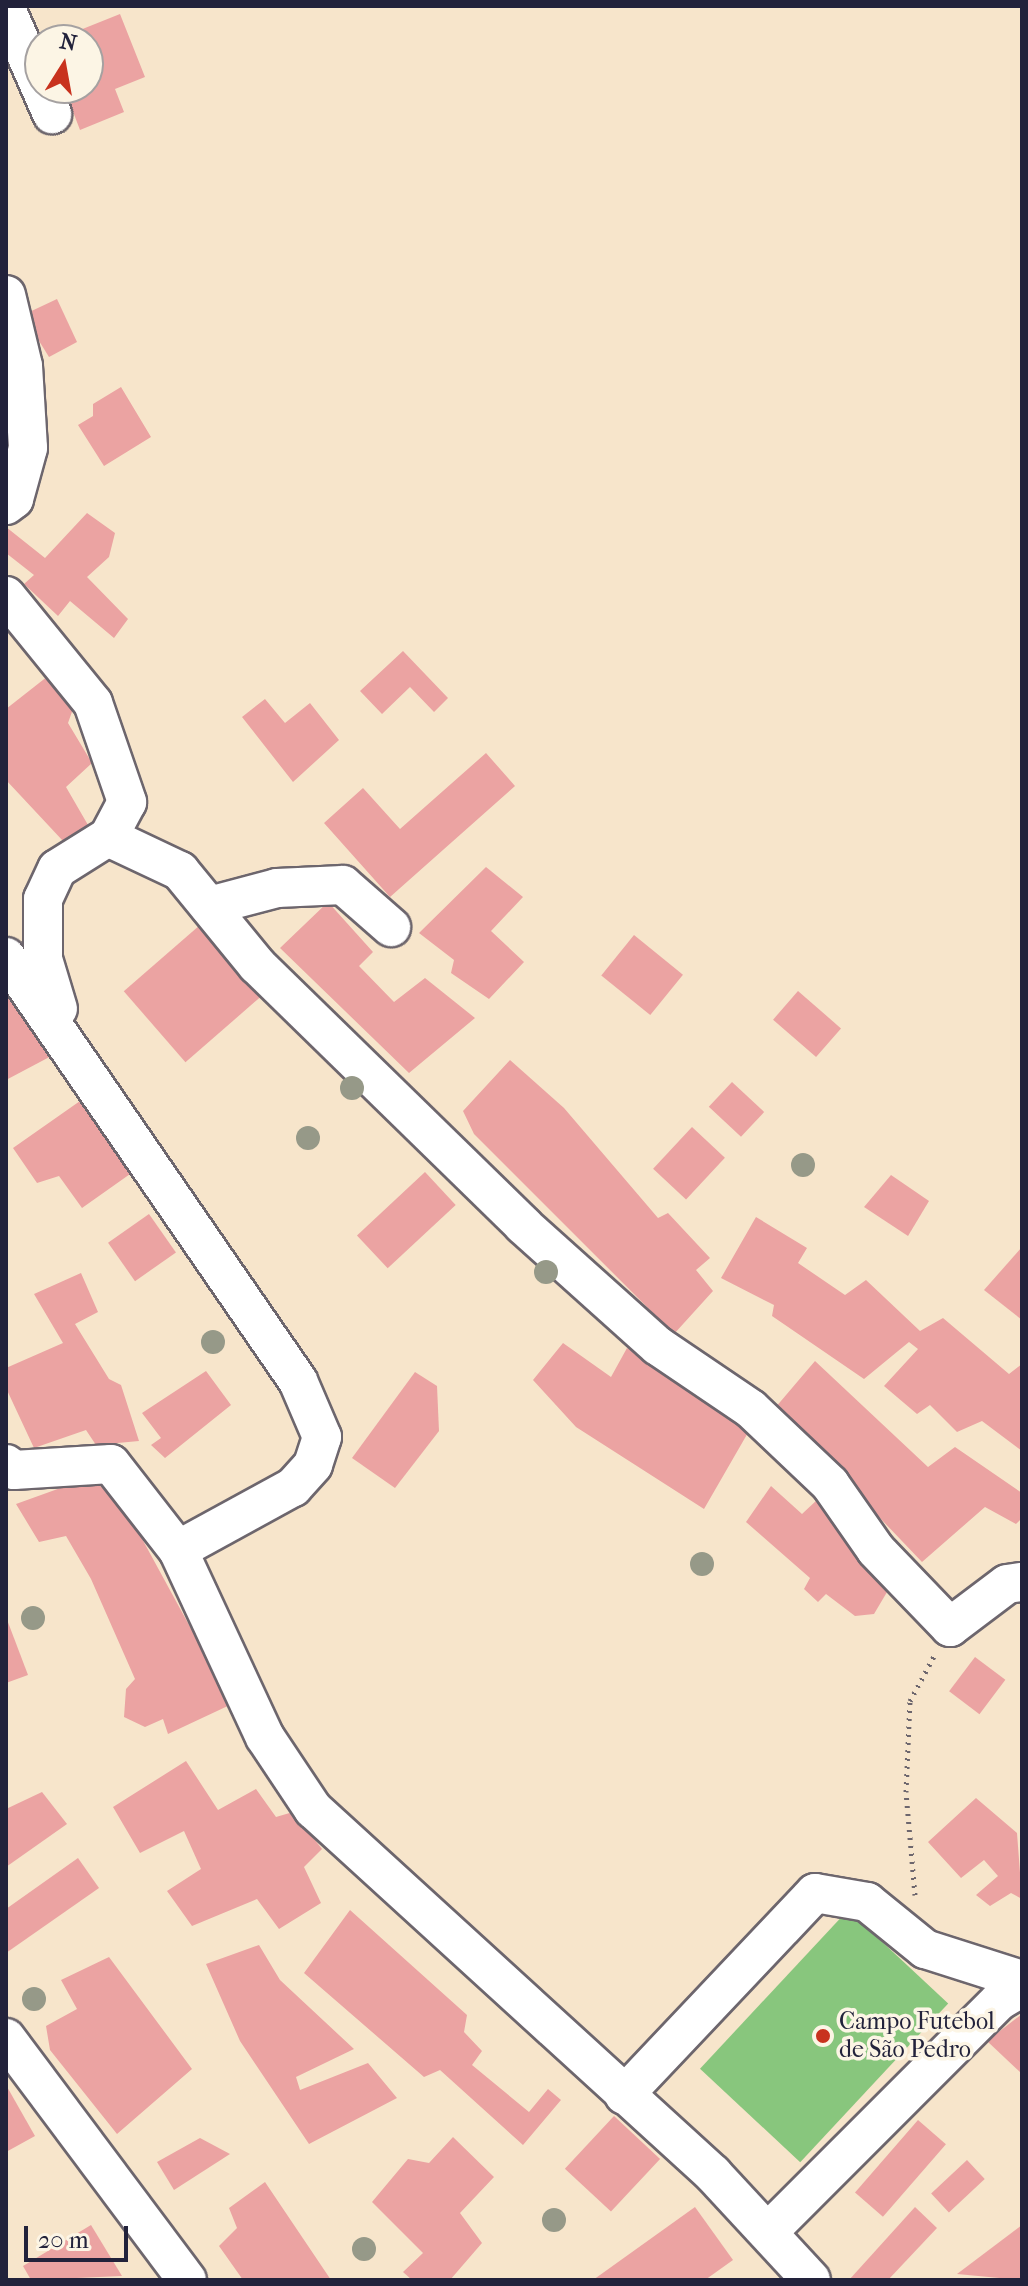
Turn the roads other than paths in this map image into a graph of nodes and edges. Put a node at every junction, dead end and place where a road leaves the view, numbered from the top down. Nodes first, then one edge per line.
1 (6, 9) edge
2 (52, 114) dead end
3 (6, 295) edge
4 (6, 505) edge
5 (6, 596) edge
6 (108, 837) junction
7 (209, 906) junction
8 (391, 927) dead end
9 (6, 957) edge
10 (67, 1038) junction
11 (6, 1464) edge
12 (178, 1550) junction
13 (1022, 1582) edge
14 (1022, 1980) edge
15 (1022, 1987) edge
16 (6, 2038) edge
17 (624, 2095) junction
18 (770, 2230) junction
19 (187, 2280) edge
20 (811, 2280) edge

1 - 2 street
3 - 4 street
5 - 6 street
6 - 7 street
6 - 10 street
7 - 8 street
7 - 13 street
9 - 10 street
10 - 12 street
11 - 12 street
12 - 17 street
14 - 17 street
15 - 18 street
16 - 19 street
17 - 18 street
18 - 20 street

